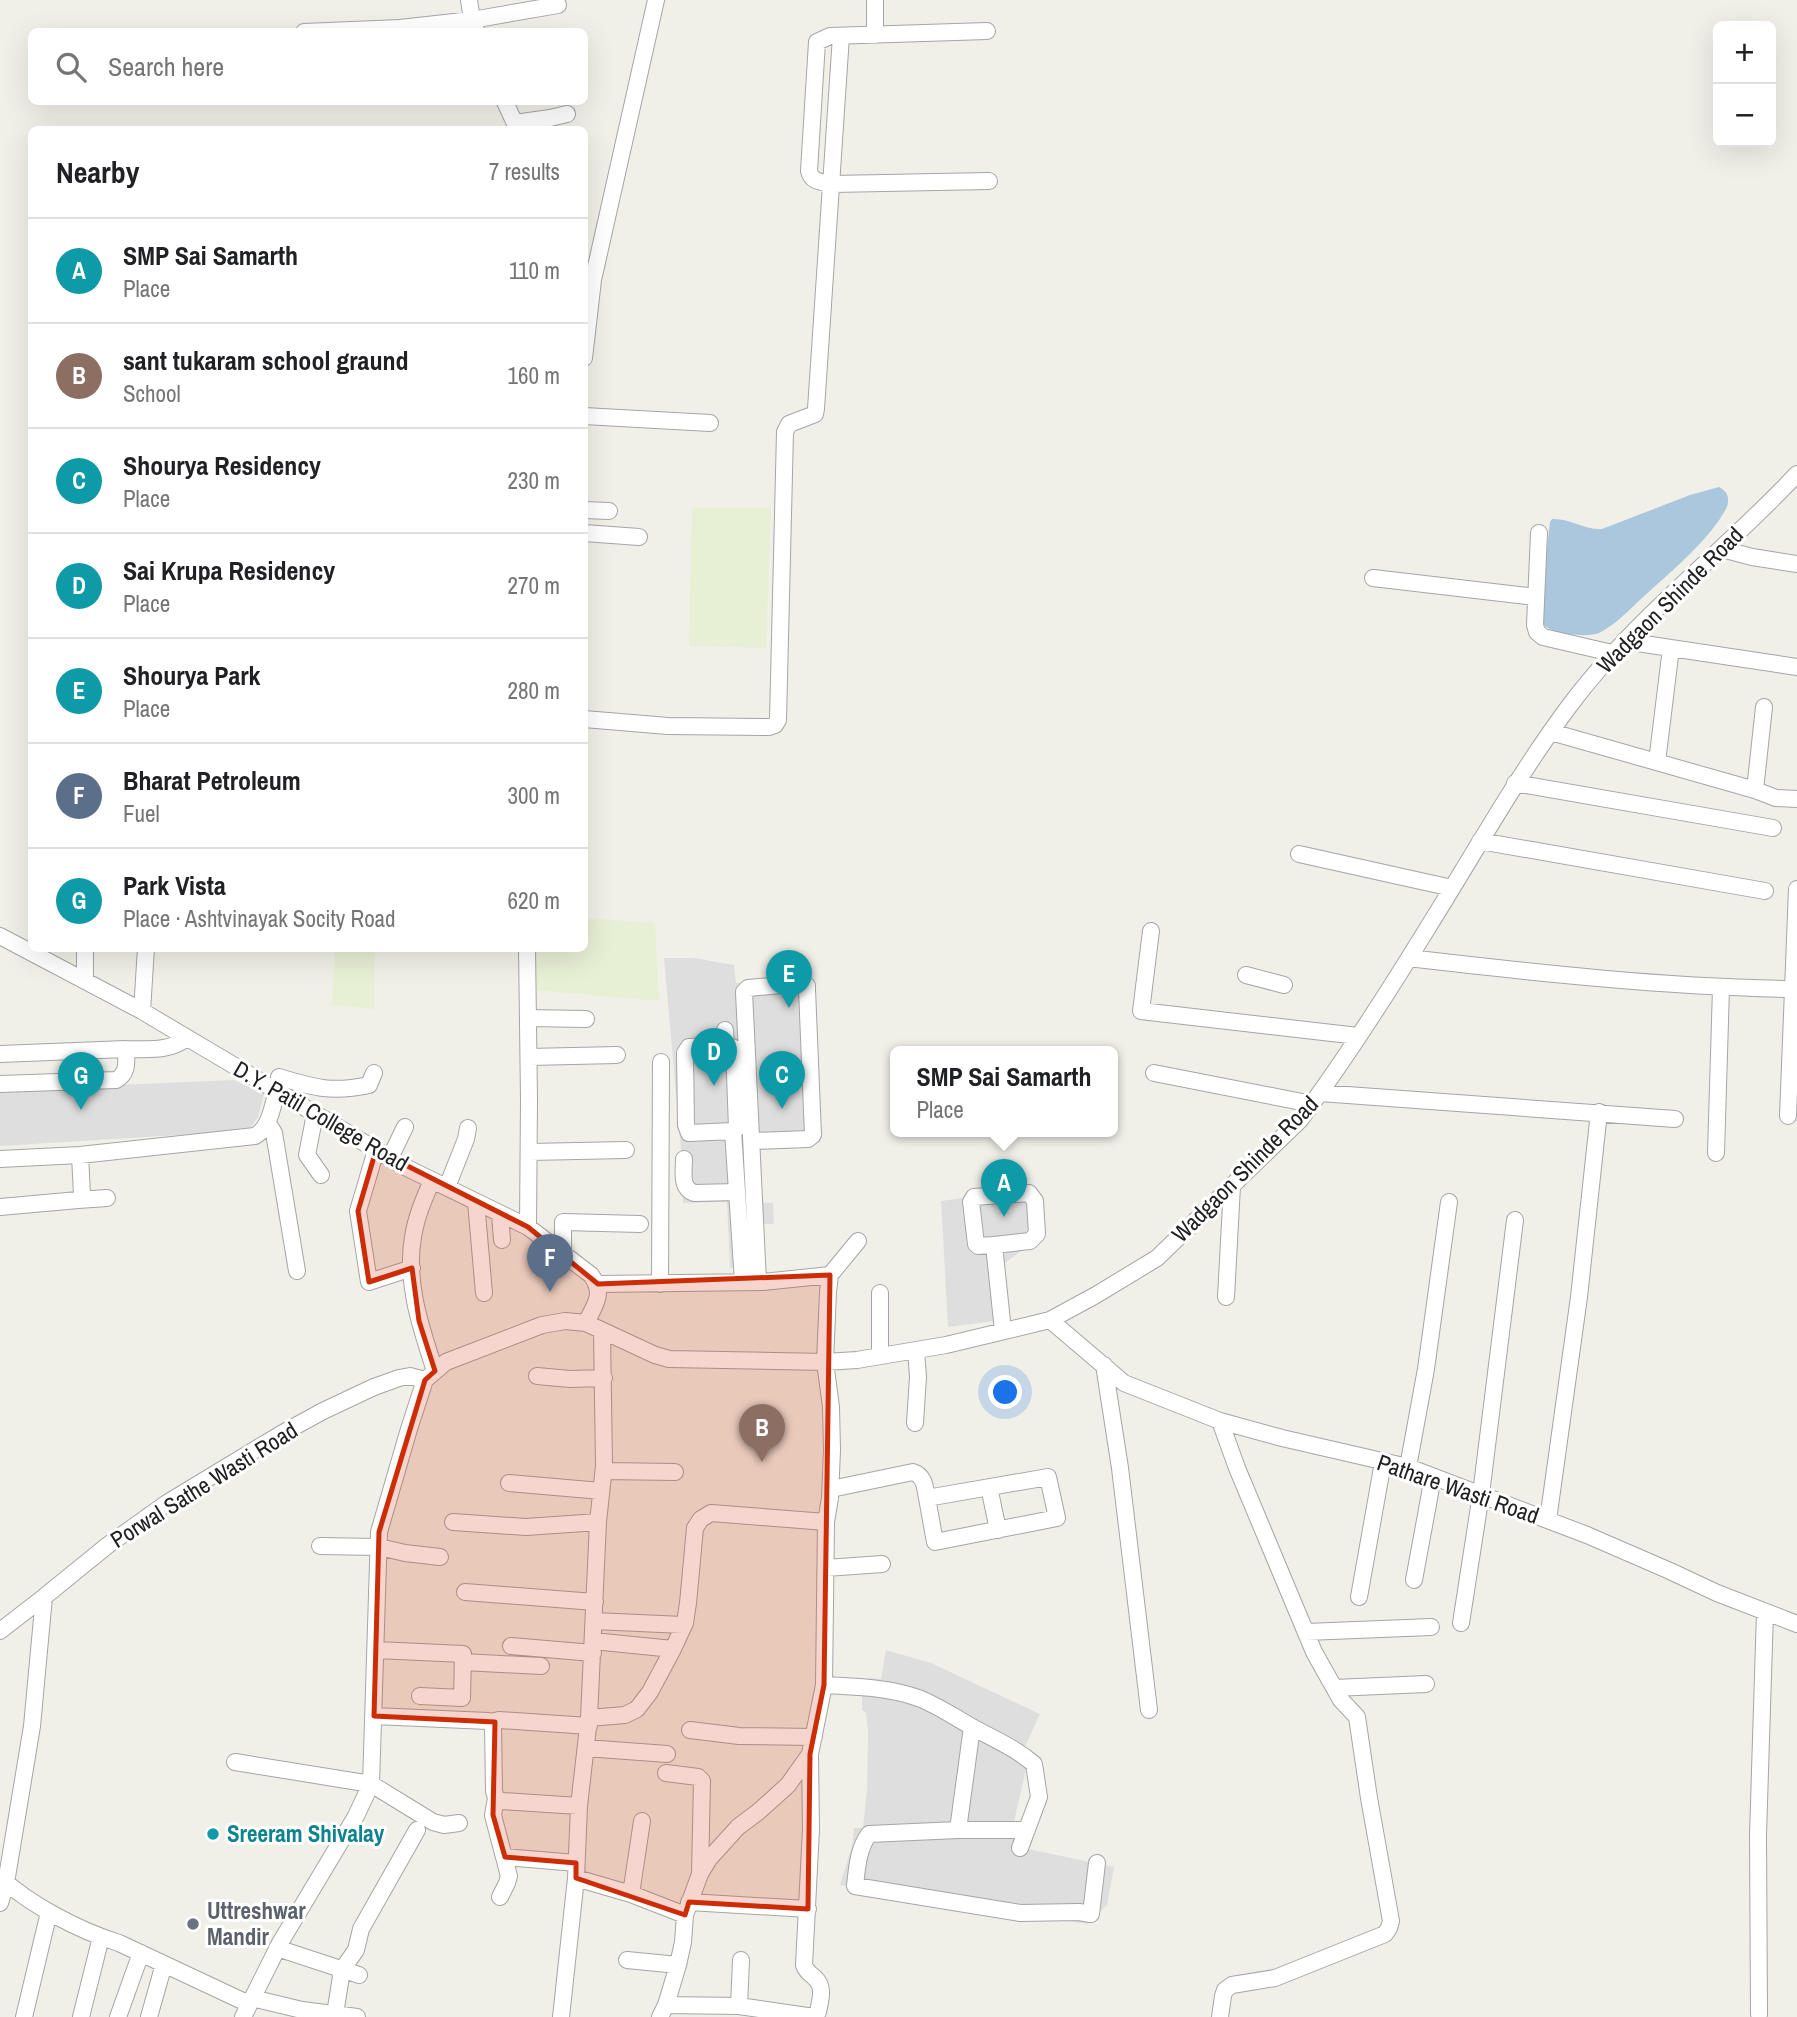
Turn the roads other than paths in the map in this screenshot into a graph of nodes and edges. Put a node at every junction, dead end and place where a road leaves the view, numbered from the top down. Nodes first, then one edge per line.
1 (469, 0) edge
2 (656, 0) edge
3 (875, 0) edge
4 (558, 5) dead end
5 (475, 26) edge
6 (400, 28) edge
7 (987, 31) dead end
8 (875, 35) junction
9 (841, 36) junction
10 (506, 105) edge
11 (567, 114) dead end
12 (517, 126) edge
13 (989, 181) dead end
14 (832, 184) junction
15 (588, 323) edge
16 (588, 416) edge
17 (710, 423) dead end
18 (1797, 474) edge
19 (588, 510) edge
20 (609, 511) dead end
21 (588, 533) edge
22 (1539, 533) dead end
23 (639, 537) dead end
24 (1722, 549) junction
25 (1797, 564) edge
26 (1373, 578) dead end
27 (1536, 597) junction
28 (1618, 647) junction
29 (1671, 648) junction
30 (1797, 667) edge
31 (1764, 707) dead end
32 (588, 719) edge
33 (1551, 732) junction
34 (1657, 762) junction
35 (1515, 783) junction
36 (1755, 790) junction
37 (1797, 799) edge
38 (1773, 828) dead end
39 (1480, 841) junction
40 (1299, 854) dead end
41 (1452, 888) junction
42 (1797, 889) edge
43 (1765, 891) dead end
44 (1151, 931) dead end
45 (0, 936) edge
46 (28, 951) edge
47 (30, 952) edge
48 (85, 952) edge
49 (146, 952) edge
50 (527, 952) edge
51 (1409, 958) junction
52 (1246, 975) dead end
53 (85, 981) junction
54 (1284, 985) dead end
55 (1721, 988) junction
56 (1792, 989) junction
57 (142, 1011) junction
58 (528, 1018) junction
59 (586, 1019) dead end
60 (1358, 1036) junction
61 (187, 1038) junction
62 (126, 1049) junction
63 (0, 1054) edge
64 (617, 1055) dead end
65 (529, 1057) junction
66 (661, 1062) dead end
67 (374, 1073) dead end
68 (1154, 1073) dead end
69 (0, 1084) edge
70 (278, 1084) junction
71 (1316, 1099) junction
72 (1599, 1112) junction
73 (315, 1114) junction
74 (1788, 1116) dead end
75 (1675, 1119) dead end
76 (267, 1125) junction
77 (405, 1127) dead end
78 (468, 1128) dead end
79 (733, 1131) junction
80 (752, 1141) junction
81 (626, 1150) dead end
82 (529, 1152) junction
83 (1716, 1153) dead end
84 (383, 1154) junction
85 (80, 1155) junction
86 (0, 1159) edge
87 (684, 1159) dead end
88 (321, 1175) dead end
89 (439, 1184) junction
90 (1232, 1186) junction
91 (737, 1192) junction
92 (107, 1198) dead end
93 (78, 1199) junction
94 (476, 1202) junction
95 (1449, 1202) dead end
96 (0, 1207) edge
97 (500, 1213) junction
98 (1515, 1220) dead end
99 (640, 1224) dead end
100 (528, 1227) junction
101 (502, 1240) dead end
102 (858, 1241) dead end
103 (994, 1245) junction
104 (563, 1253) junction
105 (412, 1268) junction
106 (297, 1271) dead end
107 (830, 1275) junction
108 (751, 1282) junction
109 (598, 1284) junction
110 (660, 1284) junction
111 (484, 1293) dead end
112 (880, 1293) dead end
113 (1226, 1297) dead end
114 (1050, 1320) junction
115 (586, 1323) junction
116 (602, 1331) junction
117 (1003, 1331) junction
118 (916, 1350) junction
119 (880, 1356) junction
120 (825, 1362) junction
121 (1104, 1366) junction
122 (430, 1376) junction
123 (537, 1376) dead end
124 (604, 1378) junction
125 (1220, 1421) junction
126 (915, 1423) dead end
127 (1383, 1462) junction
128 (1408, 1468) junction
129 (604, 1471) junction
130 (675, 1472) dead end
131 (1433, 1477) junction
132 (509, 1483) dead end
133 (989, 1487) junction
134 (831, 1489) junction
135 (601, 1492) junction
136 (1481, 1494) junction
137 (928, 1498) junction
138 (1548, 1520) junction
139 (453, 1521) dead end
140 (826, 1521) junction
141 (598, 1522) junction
142 (998, 1530) junction
143 (320, 1546) dead end
144 (379, 1547) junction
145 (440, 1557) dead end
146 (882, 1564) dead end
147 (825, 1568) junction
148 (1414, 1580) dead end
149 (465, 1592) dead end
150 (44, 1597) junction
151 (1359, 1597) dead end
152 (595, 1602) junction
153 (1765, 1612) junction
154 (594, 1621) junction
155 (1461, 1623) dead end
156 (1797, 1624) edge
157 (683, 1625) junction
158 (1430, 1626) dead end
159 (0, 1631) edge
160 (1306, 1632) junction
161 (511, 1646) dead end
162 (593, 1647) junction
163 (673, 1649) junction
164 (377, 1650) junction
165 (463, 1662) junction
166 (541, 1666) dead end
167 (1426, 1684) dead end
168 (824, 1685) junction
169 (1334, 1688) junction
170 (420, 1696) dead end
171 (1149, 1710) dead end
172 (374, 1716) junction
173 (490, 1722) junction
174 (589, 1722) junction
175 (972, 1727) junction
176 (690, 1730) dead end
177 (814, 1737) junction
178 (586, 1748) junction
179 (667, 1754) dead end
180 (810, 1754) junction
181 (236, 1762) dead end
182 (666, 1773) dead end
183 (371, 1784) junction
184 (496, 1798) junction
185 (579, 1806) junction
186 (642, 1821) dead end
187 (459, 1823) dead end
188 (417, 1830) dead end
189 (958, 1830) junction
190 (1027, 1830) junction
191 (1020, 1848) dead end
192 (505, 1857) junction
193 (1097, 1863) dead end
194 (576, 1870) junction
195 (700, 1874) junction
196 (3, 1880) edge
197 (631, 1894) junction
198 (499, 1897) dead end
199 (0, 1903) edge
200 (687, 1909) junction
201 (808, 1909) junction
202 (49, 1912) junction
203 (101, 1937) junction
204 (277, 1948) junction
205 (141, 1953) junction
206 (627, 1960) dead end
207 (741, 1960) dead end
208 (164, 1964) junction
209 (678, 1965) junction
210 (342, 1970) junction
211 (359, 1975) dead end
212 (248, 2006) edge
213 (739, 2006) junction
214 (663, 2011) edge
215 (306, 2014) edge
216 (335, 2014) junction
217 (1759, 2014) dead end
218 (815, 2016) edge
219 (24, 2017) edge
220 (81, 2017) edge
221 (118, 2017) edge
222 (149, 2017) edge
223 (357, 2017) edge
224 (561, 2017) edge
225 (1220, 2017) edge

1 - 5 street
2 - 15 street
3 - 8 street
4 - 5 street
5 - 6 street
7 - 8 street
8 - 9 street
9 - 14 street
9 - 14 street
10 - 12 street
11 - 12 street
13 - 14 street
14 - 32 street
16 - 17 street
18 - 24 street, Wadgaon Shinde Road
19 - 20 street
21 - 23 street
22 - 27 street
24 - 25 street
24 - 28 street, Wadgaon Shinde Road
26 - 27 street
27 - 28 street
28 - 29 street
28 - 33 street, Wadgaon Shinde Road
29 - 30 street
29 - 34 street
31 - 36 street
33 - 34 street
33 - 35 street, Wadgaon Shinde Road
34 - 36 street
35 - 38 street
35 - 39 street, Wadgaon Shinde Road
36 - 37 street
39 - 41 street, Wadgaon Shinde Road
39 - 43 street
40 - 41 street
41 - 51 street, Wadgaon Shinde Road
42 - 56 street
44 - 60 street
45 - 46 street, D.Y. Patil College Road
47 - 53 street, D.Y. Patil College Road
48 - 53 street
49 - 57 street
50 - 58 street
51 - 55 street
51 - 60 street, Wadgaon Shinde Road
52 - 54 street
53 - 57 street, D.Y. Patil College Road
55 - 56 street
55 - 83 street
56 - 74 street
57 - 61 street, D.Y. Patil College Road
58 - 59 street
58 - 65 street
60 - 71 street, Wadgaon Shinde Road
61 - 62 street
61 - 70 street, D.Y. Patil College Road
62 - 63 street
62 - 69 street
64 - 65 street
65 - 82 street
66 - 110 street
67 - 70 street
68 - 71 street
70 - 73 street, D.Y. Patil College Road
70 - 76 street
71 - 72 street
71 - 90 street, Wadgaon Shinde Road
72 - 75 street
72 - 138 street
73 - 84 street, D.Y. Patil College Road
73 - 88 street
76 - 85 street
76 - 106 street
77 - 84 street
78 - 89 street
79 - 79 street
79 - 91 street
80 - 80 street
80 - 108 street
81 - 82 street
82 - 100 street
84 - 89 street, D.Y. Patil College Road
84 - 105 street
85 - 86 street
85 - 93 street
87 - 91 street
89 - 94 street, D.Y. Patil College Road
89 - 105 street
90 - 113 street
90 - 114 street, Wadgaon Shinde Road
91 - 108 street
92 - 93 street
93 - 96 street
94 - 97 street, D.Y. Patil College Road
94 - 111 street
95 - 128 street
97 - 100 street, D.Y. Patil College Road
97 - 101 street
98 - 136 street
99 - 104 street
100 - 104 street, D.Y. Patil College Road
102 - 107 street
103 - 103 street
103 - 117 street
104 - 109 street, D.Y. Patil College Road
105 - 122 street
107 - 108 street
107 - 120 street
108 - 110 street
109 - 110 street
109 - 115 street
112 - 119 street
114 - 117 street, Wadgaon Shinde Road
114 - 121 street, Pathare Wasti Road
115 - 116 street, Wadgaon Shinde Road
115 - 122 street
116 - 120 street, Wadgaon Shinde Road
116 - 124 street
117 - 118 street, Wadgaon Shinde Road
118 - 119 street, Wadgaon Shinde Road
118 - 126 street
119 - 120 street, Wadgaon Shinde Road
120 - 134 street
121 - 125 street, Pathare Wasti Road
121 - 171 street
122 - 144 street
122 - 150 street, Porwal Sathe Wasti Road
123 - 124 street
124 - 129 street
125 - 127 street, Pathare Wasti Road
125 - 160 street
127 - 128 street, Pathare Wasti Road
127 - 151 street
128 - 131 street, Pathare Wasti Road
129 - 130 street
129 - 135 street
131 - 136 street, Pathare Wasti Road
131 - 148 street
132 - 135 street
133 - 137 street
133 - 142 street
133 - 142 street
134 - 137 street
134 - 140 street
135 - 141 street
136 - 138 street, Pathare Wasti Road
136 - 155 street
137 - 142 street
138 - 153 street, Pathare Wasti Road
139 - 141 street
140 - 147 street
140 - 157 street
141 - 152 street
143 - 144 street
144 - 145 street
144 - 164 street
146 - 147 street
147 - 168 street
149 - 152 street
150 - 159 street, Porwal Sathe Wasti Road
150 - 196 street
152 - 154 street
153 - 156 street, Pathare Wasti Road
153 - 217 street
154 - 157 street
154 - 162 street
157 - 163 street
158 - 160 street
160 - 169 street
161 - 162 street
162 - 163 street
162 - 174 street
163 - 174 street
164 - 165 street
164 - 172 street
165 - 166 street
165 - 170 street
167 - 169 street
168 - 175 street
168 - 177 street
169 - 225 street
172 - 173 street
172 - 183 street
173 - 174 street
173 - 184 street
174 - 178 street
175 - 189 street
175 - 190 street
176 - 177 street
177 - 180 street
178 - 179 street
178 - 185 street
180 - 195 street
180 - 201 street
181 - 183 street
182 - 195 street
183 - 187 street
183 - 204 street
184 - 185 street
184 - 192 street
185 - 194 street
186 - 197 street
188 - 210 street
189 - 190 street
189 - 193 street
190 - 191 street
192 - 194 street
192 - 198 street
194 - 197 street
194 - 224 street
195 - 200 street
196 - 199 street
196 - 202 street
197 - 200 street
200 - 201 street
200 - 209 street
201 - 218 street
202 - 203 street
202 - 219 street
203 - 205 street
203 - 220 street
204 - 210 street
204 - 212 street
205 - 208 street
205 - 221 street
206 - 209 street
207 - 213 street
208 - 212 street
208 - 222 street
209 - 214 street
210 - 211 street
210 - 216 street
212 - 215 street
213 - 214 street
213 - 218 street
215 - 216 street
216 - 223 street

